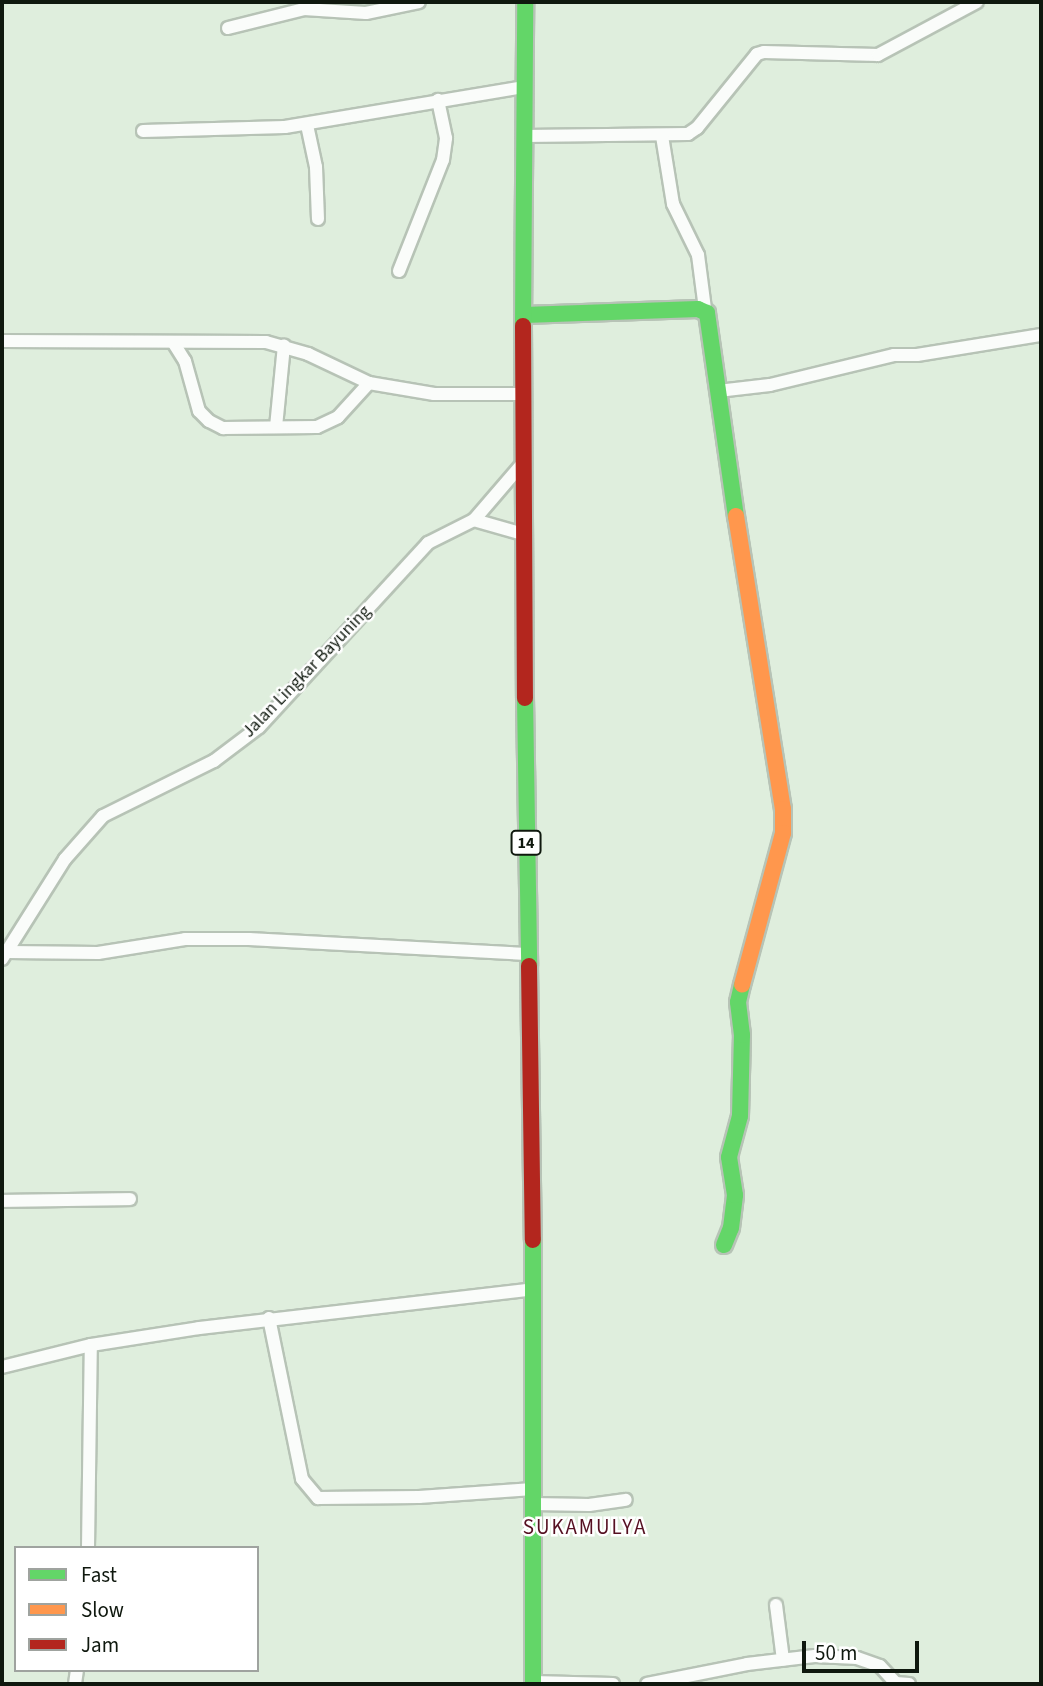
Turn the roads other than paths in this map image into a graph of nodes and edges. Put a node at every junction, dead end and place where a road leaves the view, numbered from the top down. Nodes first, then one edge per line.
1 (419, 2) edge
2 (525, 2) edge
3 (977, 2) edge
4 (228, 28) dead end
5 (525, 87) junction
6 (438, 100) junction
7 (307, 125) junction
8 (143, 131) dead end
9 (525, 136) junction
10 (662, 136) junction
11 (318, 219) dead end
12 (399, 271) dead end
13 (705, 309) junction
14 (524, 316) junction
15 (1041, 335) edge
16 (2, 341) edge
17 (173, 342) junction
18 (284, 345) junction
19 (369, 383) junction
20 (718, 391) junction
21 (524, 394) junction
22 (276, 427) junction
23 (522, 464) junction
24 (474, 520) junction
25 (523, 534) junction
26 (527, 954) junction
27 (6, 955) edge
28 (130, 1199) dead end
29 (2, 1200) edge
30 (724, 1245) dead end
31 (534, 1289) junction
32 (270, 1318) junction
33 (91, 1345) junction
34 (2, 1367) edge
35 (533, 1497) junction
36 (626, 1500) dead end
37 (88, 1546) edge
38 (776, 1605) dead end
39 (783, 1660) junction
40 (533, 1683) edge
41 (613, 1684) edge
42 (647, 1684) edge
43 (909, 1684) edge

1 - 4 street
2 - 5 main road, 14
3 - 10 street
5 - 6 street
5 - 9 main road, 14
6 - 7 street
6 - 12 street
7 - 8 street
7 - 11 street
9 - 10 street
9 - 14 main road, 14
10 - 13 street
13 - 14 main road
13 - 20 main road
14 - 21 main road, 14
15 - 20 street
16 - 17 street
17 - 18 street
17 - 22 street
18 - 19 street
18 - 22 street
19 - 21 street
19 - 22 street
20 - 30 main road
21 - 23 main road, 14
23 - 24 street, Jalan Lingkar Bayuning
23 - 25 main road, 14
24 - 25 street
24 - 27 street, Jalan Lingkar Bayuning
25 - 26 main road, 14
26 - 27 street
26 - 31 main road, 14
28 - 29 street
31 - 32 street
31 - 35 main road, 14
32 - 33 street
32 - 35 street
33 - 34 street
33 - 37 street
35 - 36 street
35 - 40 main road, 14
38 - 39 street
39 - 42 street
39 - 43 street
40 - 41 street

